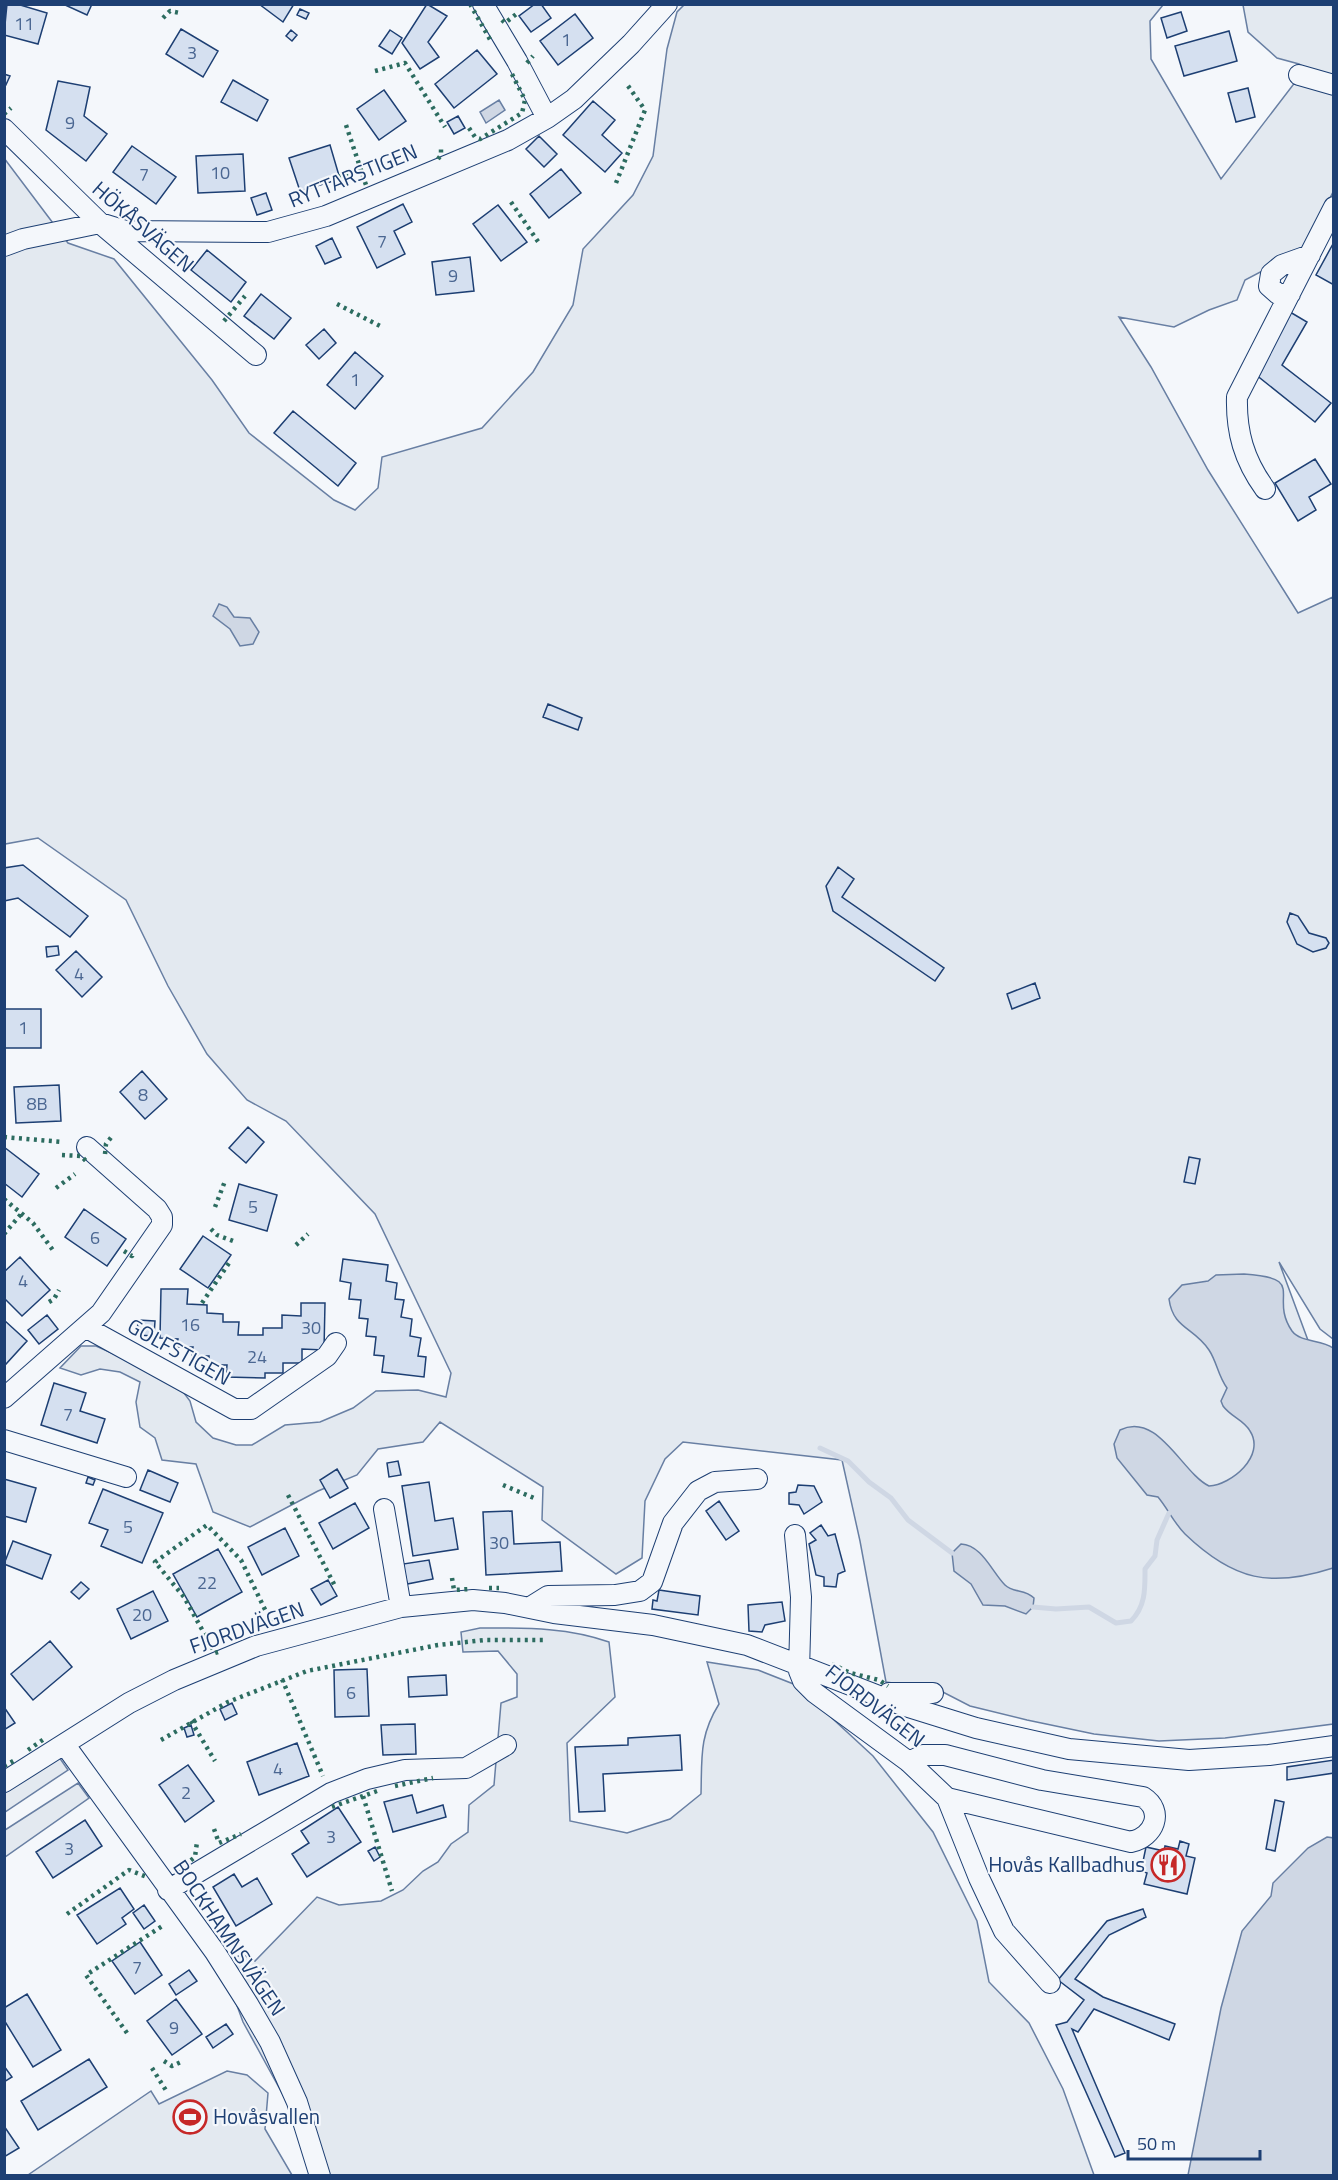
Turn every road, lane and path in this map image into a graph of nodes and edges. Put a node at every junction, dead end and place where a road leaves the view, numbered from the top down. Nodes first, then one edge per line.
1 (483, 4) edge
2 (667, 4) edge
3 (1299, 75) dead end
4 (1334, 85) edge
5 (547, 118) junction
6 (4, 129) edge
7 (1334, 207) edge
8 (100, 223) junction
9 (4, 246) edge
10 (1310, 255) junction
11 (1290, 294) junction
12 (256, 355) dead end
13 (1265, 489) dead end
14 (87, 1148) dead end
15 (87, 1328) junction
16 (336, 1343) dead end
17 (4, 1398) edge
18 (4, 1440) edge
19 (126, 1477) dead end
20 (757, 1479) dead end
21 (384, 1509) dead end
22 (795, 1535) dead end
23 (532, 1606) junction
24 (401, 1607) junction
25 (798, 1665) junction
26 (933, 1693) dead end
27 (887, 1698) junction
28 (65, 1745) junction
29 (506, 1745) dead end
30 (1334, 1746) edge
31 (909, 1762) junction
32 (4, 1782) edge
33 (947, 1798) junction
34 (168, 1890) junction
35 (1050, 1983) dead end
36 (320, 2175) edge

1 - 5 street
2 - 5 street, RYTTARSTIGEN
3 - 4 street
5 - 8 street, RYTTARSTIGEN
6 - 8 street, HÖKÅSVÄGEN
7 - 10 street
8 - 9 street, RYTTARSTIGEN
8 - 12 street, HÖKÅSVÄGEN
10 - 11 street
10 - 11 street
11 - 13 street
14 - 15 street, GOLFSTIGEN
15 - 16 street, GOLFSTIGEN
15 - 17 street, GOLFSTIGEN
18 - 19 street
20 - 23 street, FJORDVÄGEN
21 - 24 street
22 - 25 street
23 - 24 street, FJORDVÄGEN
23 - 25 street, FJORDVÄGEN
24 - 28 street, FJORDVÄGEN
25 - 27 street
25 - 31 street, FJORDVÄGEN
26 - 27 street
27 - 30 street
28 - 32 street, FJORDVÄGEN
28 - 34 street, BOCKHAMNSVÄGEN
29 - 34 street
31 - 33 street, FJORDVÄGEN
31 - 33 street
33 - 35 street, FJORDVÄGEN
34 - 36 street, BOCKHAMNSVÄGEN

